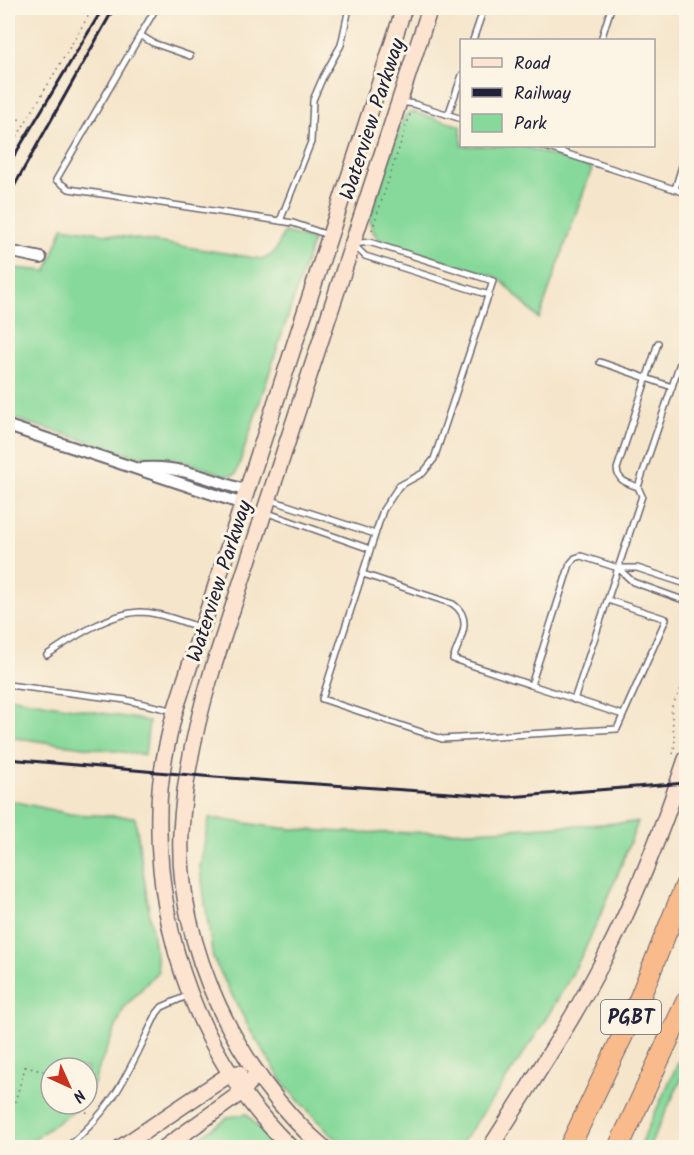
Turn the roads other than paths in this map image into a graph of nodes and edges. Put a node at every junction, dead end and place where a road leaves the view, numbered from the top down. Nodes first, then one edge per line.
1 (156, 8) edge
2 (349, 8) edge
3 (404, 8) edge
4 (430, 8) edge
5 (484, 8) edge
6 (611, 8) edge
7 (140, 35) junction
8 (473, 39) edge
9 (601, 39) edge
10 (190, 56) dead end
11 (460, 81) edge
12 (406, 107) junction
13 (448, 115) junction
14 (460, 118) edge
15 (546, 147) edge
16 (568, 147) edge
17 (566, 153) junction
18 (686, 157) edge
19 (675, 189) junction
20 (687, 193) edge
21 (279, 221) junction
22 (330, 236) junction
23 (352, 244) junction
24 (8, 250) edge
25 (41, 258) dead end
26 (489, 295) junction
27 (658, 343) dead end
28 (684, 351) dead end
29 (600, 362) dead end
30 (647, 378) junction
31 (672, 387) junction
32 (10, 426) edge
33 (8, 439) edge
34 (638, 487) junction
35 (245, 497) junction
36 (266, 505) junction
37 (375, 534) junction
38 (370, 549) junction
39 (618, 568) junction
40 (363, 574) junction
41 (687, 584) edge
42 (608, 600) junction
43 (687, 601) edge
44 (201, 628) junction
45 (47, 655) dead end
46 (8, 685) edge
47 (531, 685) junction
48 (574, 699) junction
49 (175, 711) junction
50 (623, 715) junction
51 (680, 757) edge
52 (687, 884) edge
53 (189, 995) junction
54 (687, 1002) edge
55 (256, 1073) junction
56 (230, 1074) junction
57 (242, 1092) junction
58 (66, 1148) edge
59 (120, 1148) edge
60 (164, 1148) edge
61 (291, 1148) edge
62 (324, 1148) edge
63 (490, 1148) edge
64 (569, 1148) edge
65 (618, 1148) edge

1 - 7 lane
2 - 21 lane
3 - 22 main road, Waterview Parkway
4 - 12 main road, Waterview Parkway
5 - 8 lane
6 - 9 lane
7 - 10 lane
7 - 21 lane
11 - 13 lane
12 - 13 lane
12 - 23 main road, Waterview Parkway
13 - 14 lane
15 - 17 lane
16 - 17 lane
17 - 19 lane
18 - 19 lane
19 - 20 lane
21 - 22 lane
22 - 23 main road
22 - 35 main road, Waterview Parkway
23 - 26 lane
23 - 26 lane
23 - 36 main road, Waterview Parkway
24 - 25 street
26 - 37 lane
27 - 30 lane
28 - 31 lane
29 - 30 lane
30 - 31 lane
30 - 34 lane
31 - 34 lane
32 - 33 lane
32 - 35 street
34 - 39 lane
35 - 36 main road
35 - 44 main road, Waterview Parkway
36 - 37 lane
36 - 38 lane
36 - 55 main road, Waterview Parkway
37 - 38 lane
38 - 40 lane
39 - 41 lane
39 - 42 lane
39 - 43 lane
39 - 47 lane
40 - 47 lane
40 - 50 lane
42 - 48 lane
42 - 50 lane
44 - 45 lane
44 - 49 main road, Waterview Parkway
46 - 49 lane
47 - 48 lane
48 - 50 lane
49 - 53 main road, Waterview Parkway
51 - 63 main road
52 - 64 highway, PGBT
53 - 56 main road, Waterview Parkway
53 - 58 lane
54 - 65 highway, PGBT
55 - 56 main road
55 - 57 main road
55 - 62 main road, Waterview Parkway
56 - 57 main road, Waterview Parkway
56 - 59 main road
57 - 60 main road
57 - 61 main road, Waterview Parkway

